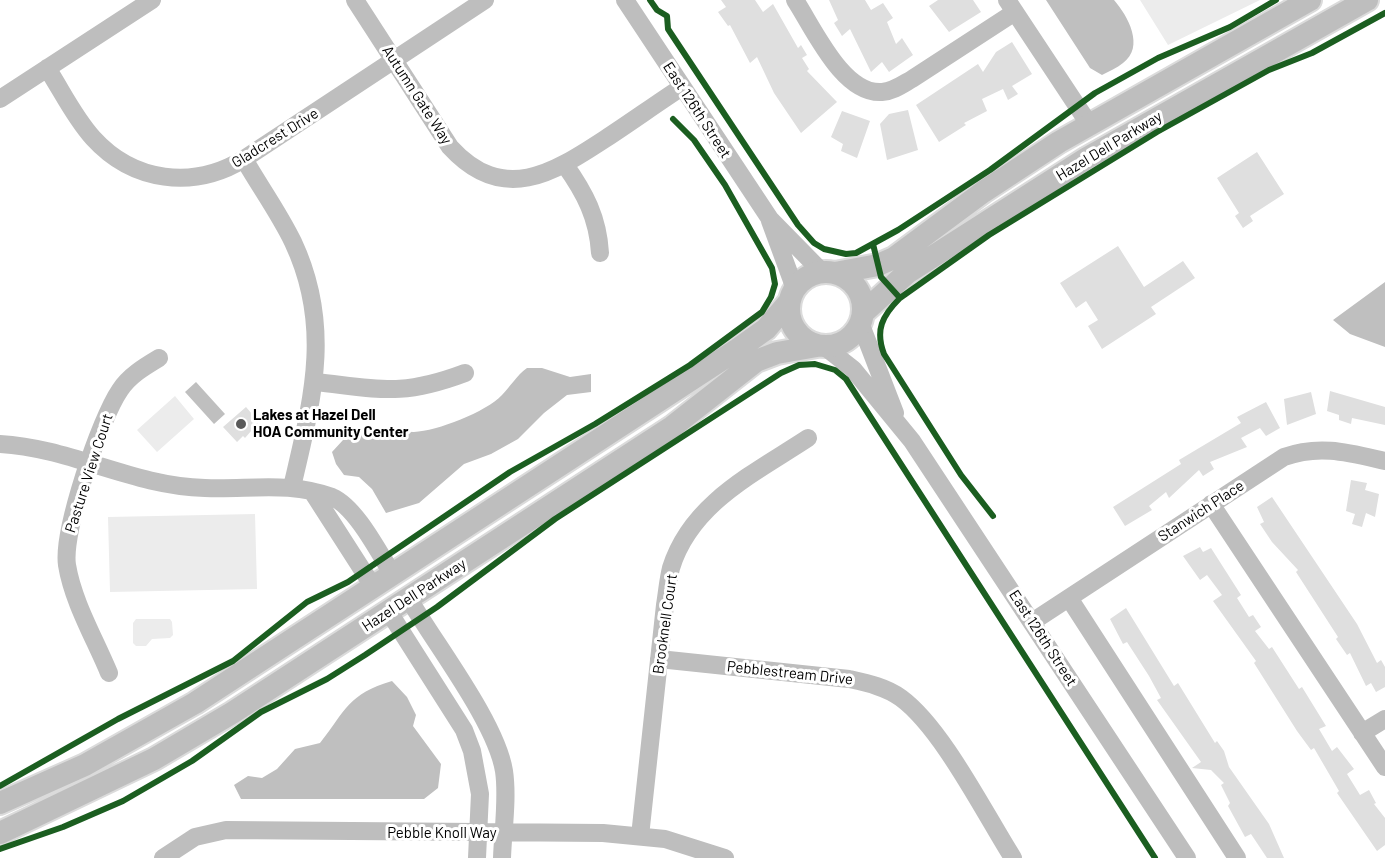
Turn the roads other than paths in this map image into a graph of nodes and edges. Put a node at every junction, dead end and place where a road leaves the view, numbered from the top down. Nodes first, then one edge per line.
1 (152, 0) edge
2 (355, 0) edge
3 (485, 0) edge
4 (625, 0) edge
5 (795, 0) edge
6 (1310, 0) edge
7 (1367, 0) edge
8 (1011, 6) edge
9 (395, 61) junction
10 (47, 68) junction
11 (682, 87) junction
12 (0, 99) edge
13 (1089, 124) junction
14 (244, 159) junction
15 (565, 165) junction
16 (770, 219) junction
17 (600, 253) dead end
18 (828, 272) junction
19 (792, 295) junction
20 (862, 319) junction
21 (821, 346) junction
22 (159, 358) dead end
23 (465, 374) dead end
24 (315, 382) junction
25 (897, 420) junction
26 (808, 438) dead end
27 (0, 444) edge
28 (1385, 461) edge
29 (90, 464) junction
30 (292, 487) junction
31 (313, 493) junction
32 (1211, 504) junction
33 (393, 575) junction
34 (374, 588) junction
35 (409, 598) junction
36 (1069, 598) junction
37 (388, 612) junction
38 (1032, 622) junction
39 (659, 659) junction
40 (109, 673) dead end
41 (1385, 718) edge
42 (1362, 733) junction
43 (1385, 767) edge
44 (0, 803) edge
45 (0, 833) edge
46 (477, 833) junction
47 (503, 833) junction
48 (640, 836) junction
49 (163, 858) edge
50 (477, 858) edge
51 (502, 858) edge
52 (726, 858) edge
53 (1013, 858) edge
54 (1187, 858) edge
55 (1237, 858) edge

1 - 10 street
2 - 9 street, Autumn Gate Way
3 - 9 street, Gladcrest Drive
4 - 11 street, East 126th Street
5 - 8 street
6 - 13 main road, Hazel Dell Parkway
7 - 20 main road, Hazel Dell Parkway
8 - 13 street
9 - 14 street, Gladcrest Drive
9 - 15 street, Autumn Gate Way
10 - 12 street
10 - 14 street, Gladcrest Drive
11 - 15 street, Autumn Gate Way
11 - 16 street, East 126th Street
13 - 18 main road, Hazel Dell Parkway
14 - 24 street
15 - 17 street
16 - 18 street, East 126th Street
16 - 19 street, East 126th Street
18 - 19 main road
18 - 20 main road
19 - 21 main road
19 - 33 main road, Hazel Dell Parkway
20 - 21 main road
20 - 25 street, East 126th Street
21 - 25 street, East 126th Street
21 - 35 main road, Hazel Dell Parkway
22 - 29 street, Pasture View Court
23 - 24 street
24 - 30 street
25 - 38 street, East 126th Street
26 - 39 street, Brooknell Court
27 - 29 street
28 - 32 street, Stanwich Place
29 - 30 street
29 - 40 street, Pasture View Court
30 - 31 street
31 - 33 street
31 - 34 street
32 - 36 street, Stanwich Place
32 - 42 street
33 - 34 main road, Hazel Dell Parkway
34 - 44 main road, Hazel Dell Parkway
35 - 37 main road, Hazel Dell Parkway
35 - 47 street
36 - 38 street, Stanwich Place
36 - 55 street
37 - 45 main road, Hazel Dell Parkway
37 - 46 street
38 - 54 street, East 126th Street
39 - 48 street, Brooknell Court
39 - 53 street, Pebblestream Drive
41 - 42 street
42 - 43 street
46 - 47 street, Pebble Knoll Way
46 - 49 street, Pebble Knoll Way
46 - 50 street
47 - 48 street, Pebble Knoll Way
47 - 51 street
48 - 52 street, Pebble Knoll Way

